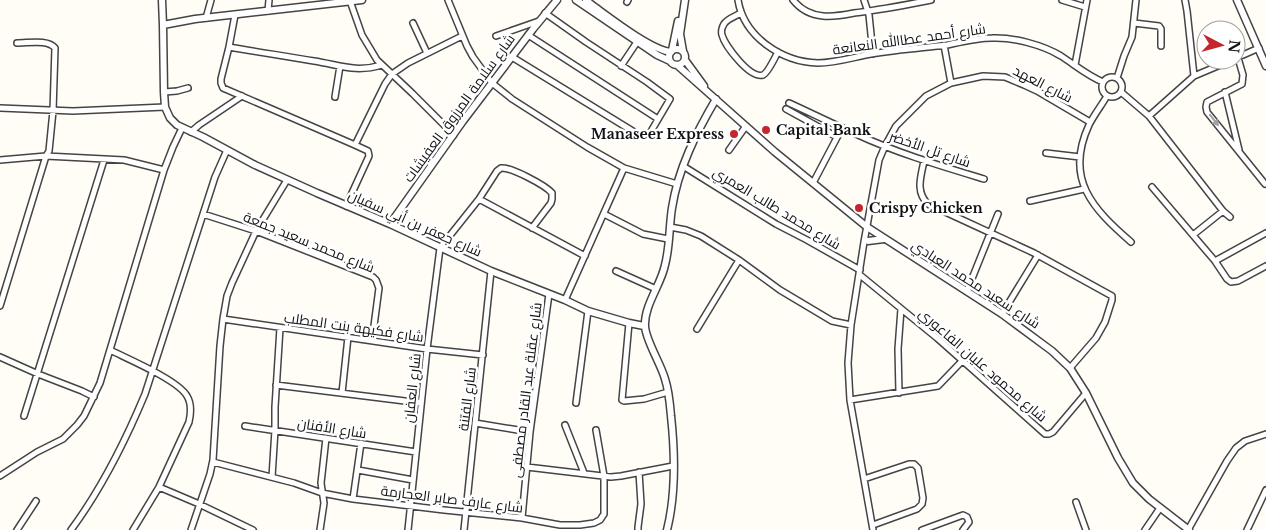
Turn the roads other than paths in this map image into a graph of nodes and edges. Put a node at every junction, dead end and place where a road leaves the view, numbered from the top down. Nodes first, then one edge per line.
1 (162, 0) edge
2 (211, 0) edge
3 (269, 0) edge
4 (362, 0) edge
5 (448, 0) edge
6 (553, 0) edge
7 (557, 0) edge
8 (576, 0) edge
9 (586, 0) edge
10 (681, 0) edge
11 (685, 0) edge
12 (738, 0) edge
13 (793, 0) edge
14 (864, 0) edge
15 (931, 0) edge
16 (1062, 0) edge
17 (1087, 0) edge
18 (1136, 0) edge
19 (1185, 0) edge
20 (1237, 0) edge
21 (347, 1) edge
22 (1085, 8) junction
23 (547, 10) junction
24 (268, 11) junction
25 (868, 11) junction
26 (741, 13) junction
27 (235, 15) junction
28 (206, 18) junction
29 (539, 21) junction
30 (413, 23) dead end
31 (1134, 23) junction
32 (163, 25) junction
33 (528, 35) junction
34 (462, 36) junction
35 (496, 36) dead end
36 (637, 42) junction
37 (17, 43) dead end
38 (944, 45) junction
39 (1161, 46) dead end
40 (229, 47) junction
41 (1259, 48) junction
42 (671, 51) junction
43 (683, 51) junction
44 (778, 52) junction
45 (427, 53) junction
46 (873, 54) junction
47 (1246, 54) edge
48 (512, 57) junction
49 (685, 60) junction
50 (670, 61) junction
51 (382, 65) junction
52 (677, 65) junction
53 (1075, 65) junction
54 (340, 66) junction
55 (621, 66) junction
56 (1266, 66) edge
57 (1208, 70) edge
58 (1240, 70) edge
59 (392, 74) junction
60 (1194, 76) junction
61 (1117, 78) junction
62 (1103, 82) junction
63 (492, 83) junction
64 (951, 84) junction
65 (188, 88) dead end
66 (164, 92) junction
67 (1121, 92) junction
68 (1226, 92) junction
69 (709, 93) junction
70 (242, 96) junction
71 (1107, 96) junction
72 (334, 97) dead end
73 (716, 99) junction
74 (789, 103) dead end
75 (165, 107) junction
76 (0, 108) edge
77 (786, 109) dead end
78 (53, 110) junction
79 (1149, 116) junction
80 (658, 119) junction
81 (1090, 122) junction
82 (746, 126) junction
83 (182, 128) junction
84 (842, 128) junction
85 (191, 132) junction
86 (453, 136) junction
87 (837, 137) junction
88 (355, 145) junction
89 (886, 146) junction
90 (227, 150) junction
91 (729, 150) dead end
92 (1046, 153) dead end
93 (1240, 153) junction
94 (46, 156) junction
95 (1080, 156) junction
96 (0, 160) edge
97 (104, 160) junction
98 (924, 161) junction
99 (683, 166) junction
100 (624, 168) junction
101 (164, 170) junction
102 (984, 179) dead end
103 (287, 180) junction
104 (813, 183) junction
105 (677, 184) junction
106 (1265, 184) edge
107 (1152, 187) dead end
108 (1084, 189) junction
109 (479, 199) junction
110 (1030, 200) dead end
111 (346, 206) junction
112 (1223, 211) junction
113 (203, 214) junction
114 (604, 214) junction
115 (998, 214) dead end
116 (1230, 218) dead end
117 (390, 224) junction
118 (670, 227) junction
119 (532, 228) junction
120 (870, 229) junction
121 (256, 231) junction
122 (990, 233) junction
123 (1266, 233) edge
124 (1193, 235) junction
125 (884, 239) junction
126 (668, 240) junction
127 (1131, 242) dead end
128 (866, 243) junction
129 (440, 248) junction
130 (1038, 255) junction
131 (585, 256) junction
132 (739, 260) junction
133 (1215, 261) junction
134 (1266, 266) edge
135 (616, 270) dead end
136 (491, 271) junction
137 (860, 273) junction
138 (656, 289) junction
139 (967, 291) junction
140 (550, 294) junction
141 (565, 300) junction
142 (0, 306) edge
143 (901, 309) junction
144 (588, 311) junction
145 (1002, 314) junction
146 (223, 319) junction
147 (629, 323) junction
148 (851, 325) junction
149 (644, 326) junction
150 (280, 328) junction
151 (697, 329) dead end
152 (348, 337) junction
153 (372, 341) junction
154 (427, 349) junction
155 (110, 350) junction
156 (483, 355) junction
157 (0, 357) edge
158 (963, 360) junction
159 (1070, 368) junction
160 (153, 370) junction
161 (38, 374) junction
162 (276, 385) junction
163 (668, 392) junction
164 (342, 393) junction
165 (899, 393) junction
166 (1086, 393) junction
167 (94, 397) junction
168 (850, 400) junction
169 (422, 403) junction
170 (576, 403) dead end
171 (24, 416) dead end
172 (475, 423) junction
173 (565, 425) dead end
174 (245, 426) dead end
175 (275, 430) junction
176 (596, 430) dead end
177 (530, 432) junction
178 (1266, 434) edge
179 (326, 438) junction
180 (361, 443) junction
181 (416, 452) junction
182 (213, 462) junction
183 (673, 466) junction
184 (527, 467) junction
185 (358, 470) junction
186 (639, 472) junction
187 (584, 473) junction
188 (0, 476) edge
189 (604, 476) junction
190 (272, 477) junction
191 (864, 478) junction
192 (413, 480) junction
193 (159, 487) junction
194 (1266, 491) edge
195 (322, 493) junction
196 (353, 499) junction
197 (36, 501) dead end
198 (1076, 502) dead end
199 (199, 504) junction
200 (410, 506) junction
201 (1160, 508) junction
202 (466, 512) junction
203 (522, 518) junction
204 (560, 528) edge
205 (873, 528) edge
206 (17, 530) edge
207 (72, 530) edge
208 (133, 530) edge
209 (191, 530) edge
210 (251, 530) edge
211 (320, 530) edge
212 (408, 530) edge
213 (464, 530) edge
214 (638, 530) edge
215 (667, 530) edge
216 (922, 530) edge
217 (962, 530) edge
218 (1086, 530) edge
219 (1145, 530) edge
220 (1189, 530) edge
221 (1247, 530) edge

1 - 32 street
2 - 28 street
3 - 24 street
4 - 21 street
5 - 34 street
6 - 23 street, شارع سلامة المرزوق العفيشات
7 - 23 street, شارع سلامة المرزوق العفيشات
8 - 36 street
9 - 42 street
10 - 42 street
11 - 43 street
12 - 26 street, شارع أحمد عطاالله النعانعة
13 - 25 street
14 - 25 street
15 - 25 street
16 - 22 street
17 - 22 street
18 - 31 street
19 - 60 street
20 - 41 street
21 - 24 street
21 - 51 street
22 - 53 street
23 - 29 street, شارع سلامة المرزوق العفيشات
23 - 55 street
24 - 27 street
25 - 46 street
26 - 44 street, شارع أحمد عطاالله النعانعة
26 - 44 street
27 - 28 street
27 - 40 street
28 - 32 street
29 - 33 street, شارع سلامة المرزوق العفيشات
29 - 35 street
30 - 45 street
31 - 39 street
31 - 61 street
32 - 66 street
33 - 48 street, شارع سلامة المرزوق العفيشات
33 - 80 street
34 - 45 street
34 - 63 street
36 - 50 street
36 - 55 street
37 - 78 street
38 - 46 street, شارع أحمد عطاالله النعانعة
38 - 53 street, شارع أحمد عطاالله النعانعة
38 - 64 street
40 - 54 street
40 - 70 street
41 - 47 street
41 - 56 street
42 - 43 street
42 - 50 street
43 - 49 street
44 - 46 street, شارع أحمد عطاالله النعانعة
45 - 59 street
48 - 63 street, شارع سلامة المرزوق العفيشات
48 - 80 street
49 - 52 street
49 - 69 street, شارع سعيد محمد العبادي
50 - 52 street
51 - 54 street
51 - 59 street
52 - 69 street, شارع سعيد محمد العبادي
53 - 62 street, شارع أحمد عطاالله النعانعة
54 - 72 street
55 - 80 street
57 - 60 street
58 - 68 street
59 - 86 street
59 - 88 street
60 - 79 street
61 - 62 street
61 - 67 street
62 - 71 street
63 - 86 street, شارع سلامة المرزوق العفيشات
63 - 100 street
64 - 81 street, شارع العهد
64 - 89 street, شارع العهد
65 - 66 street
66 - 75 street
67 - 71 street
67 - 79 street
68 - 93 street
68 -> 93 street
69 - 73 street, شارع سعيد محمد العبادي
70 - 85 street
70 - 88 street
71 - 81 street
73 - 82 street, شارع سعيد محمد العبادي
73 - 99 street
74 - 84 street, شارع تل الأخضر
75 - 78 street
75 - 83 street
76 - 78 street
77 - 87 street
78 - 94 street
79 - 112 street
81 - 95 street
82 - 91 street
82 - 104 street, شارع سعيد محمد العبادي
83 - 85 street, شارع جعفر بن أبي سفيان
83 - 101 street
84 - 87 street
84 - 89 street, شارع تل الأخضر
85 - 90 street, شارع جعفر بن أبي سفيان
86 - 117 street, شارع سلامة المرزوق العفيشات
87 - 104 street
88 - 111 street
89 - 98 street, شارع تل الأخضر
89 - 120 street, شارع العهد
90 - 103 street, شارع جعفر بن أبي سفيان
90 - 113 street
92 - 95 street
93 - 106 street
94 - 96 street
94 - 97 street
94 - 142 street
95 - 108 street
97 - 101 street
97 - 161 street
98 - 102 street, شارع تل الأخضر
98 - 122 street
99 - 105 street
99 - 137 street, شارع محمد طالب العمري
100 - 105 street
100 - 114 street
101 - 155 street
103 - 111 street, شارع جعفر بن أبي سفيان
103 - 121 street
104 - 120 street, شارع سعيد محمد العبادي
105 - 118 street
107 - 124 street
108 - 110 street
108 - 127 street
109 - 119 street
109 - 119 street
109 - 129 street
111 - 117 street, شارع جعفر بن أبي سفيان
112 - 116 street
112 - 124 street
113 - 121 street, شارع محمد سعيد جمعة
113 - 160 street
114 - 126 street
114 - 131 street
115 - 122 street
117 - 129 street, شارع جعفر بن أبي سفيان
118 - 126 street
118 - 132 street
119 - 131 street
120 - 125 street, شارع سعيد محمد العبادي
120 - 128 street, شارع العهد
121 - 146 street
121 - 153 street, شارع محمد سعيد جمعة
122 - 130 street
122 - 139 street
123 - 133 street
124 - 133 street
125 - 128 street
125 - 139 street, شارع سعيد محمد العبادي
126 - 138 street
128 - 137 street, شارع العهد
129 - 136 street, شارع جعفر بن أبي سفيان
129 - 154 street, شارع العفان
130 - 145 street
130 - 159 street
131 - 141 street
132 - 148 street
132 - 151 street
133 - 134 street
135 - 138 street
136 - 140 street, شارع جعفر بن أبي سفيان
136 - 156 street, شارع الفتنة
137 - 143 street, شارع محمود عليان الفاعوري
137 - 148 street, شارع العهد
138 - 149 street
139 - 145 street, شارع سعيد محمد العبادي
140 - 141 street, شارع جعفر بن أبي سفيان
140 - 177 street, شارع عقلة عبد القادر مصطفى
141 - 144 street, شارع جعفر بن أبي سفيان
143 - 158 street, شارع محمود عليان الفاعوري
143 - 165 street
144 - 147 street, شارع جعفر بن أبي سفيان
144 - 170 street
145 - 159 street, شارع سعيد محمد العبادي
146 - 150 street, شارع فكيهة بنت المطلب
146 - 182 street
147 - 149 street, شارع جعفر بن أبي سفيان
147 - 163 street
148 - 168 street, شارع العهد
149 - 163 street
150 - 152 street, شارع فكيهة بنت المطلب
150 - 162 street
152 - 153 street, شارع فكيهة بنت المطلب
152 - 164 street
153 - 154 street, شارع فكيهة بنت المطلب
154 - 156 street, شارع فكيهة بنت المطلب
154 - 169 street, شارع العفان
155 - 160 street
155 - 167 street
156 - 172 street, شارع الفتنة
157 - 161 street
158 - 165 street
158 - 166 street, شارع محمود عليان الفاعوري
159 - 166 street, شارع سعيد محمد العبادي
160 - 193 street
160 - 207 street
161 - 167 street
161 - 171 street
162 - 164 street
162 - 175 street
163 - 183 street
164 - 169 street
165 - 168 street
166 - 201 street, شارع سعيد محمد العبادي
167 - 188 street
168 - 191 street, شارع العهد
169 - 181 street, شارع العفان
172 - 177 street
172 - 202 street, شارع الفتنة
173 - 187 street
174 - 175 street, شارع الأفنان
175 - 179 street, شارع الأفنان
175 - 190 street
176 - 189 street, شارع عارف صابر العجارمة
177 - 184 street, شارع عقلة عبد القادر مصطفى
178 - 220 street
179 - 180 street, شارع الأفنان
179 - 195 street
180 - 181 street, شارع الأفنان
180 - 185 street
181 - 192 street, شارع العفان
182 - 190 street, شارع عارف صابر العجارمة
182 - 199 street
183 - 186 street
183 - 215 street
184 - 187 street
184 - 203 street, شارع عقلة عبد القادر مصطفى
185 - 192 street
185 - 196 street
186 - 189 street
186 - 214 street
187 - 189 street
189 - 204 street, شارع عارف صابر العجارمة
190 - 195 street, شارع عارف صابر العجارمة
191 - 205 street, شارع العهد
191 - 205 street
192 - 200 street, شارع العفان
193 - 199 street
193 - 208 street
194 - 221 street
195 - 196 street, شارع عارف صابر العجارمة
195 - 211 street
196 - 200 street, شارع عارف صابر العجارمة
197 - 206 street
198 - 218 street
199 - 209 street
199 - 210 street
200 - 202 street, شارع عارف صابر العجارمة
200 - 212 street, شارع العفان
201 - 219 street
201 - 220 street, شارع سعيد محمد العبادي
202 - 203 street, شارع عارف صابر العجارمة
202 - 213 street, شارع الفتنة
203 - 204 street, شارع عارف صابر العجارمة
216 - 217 street

